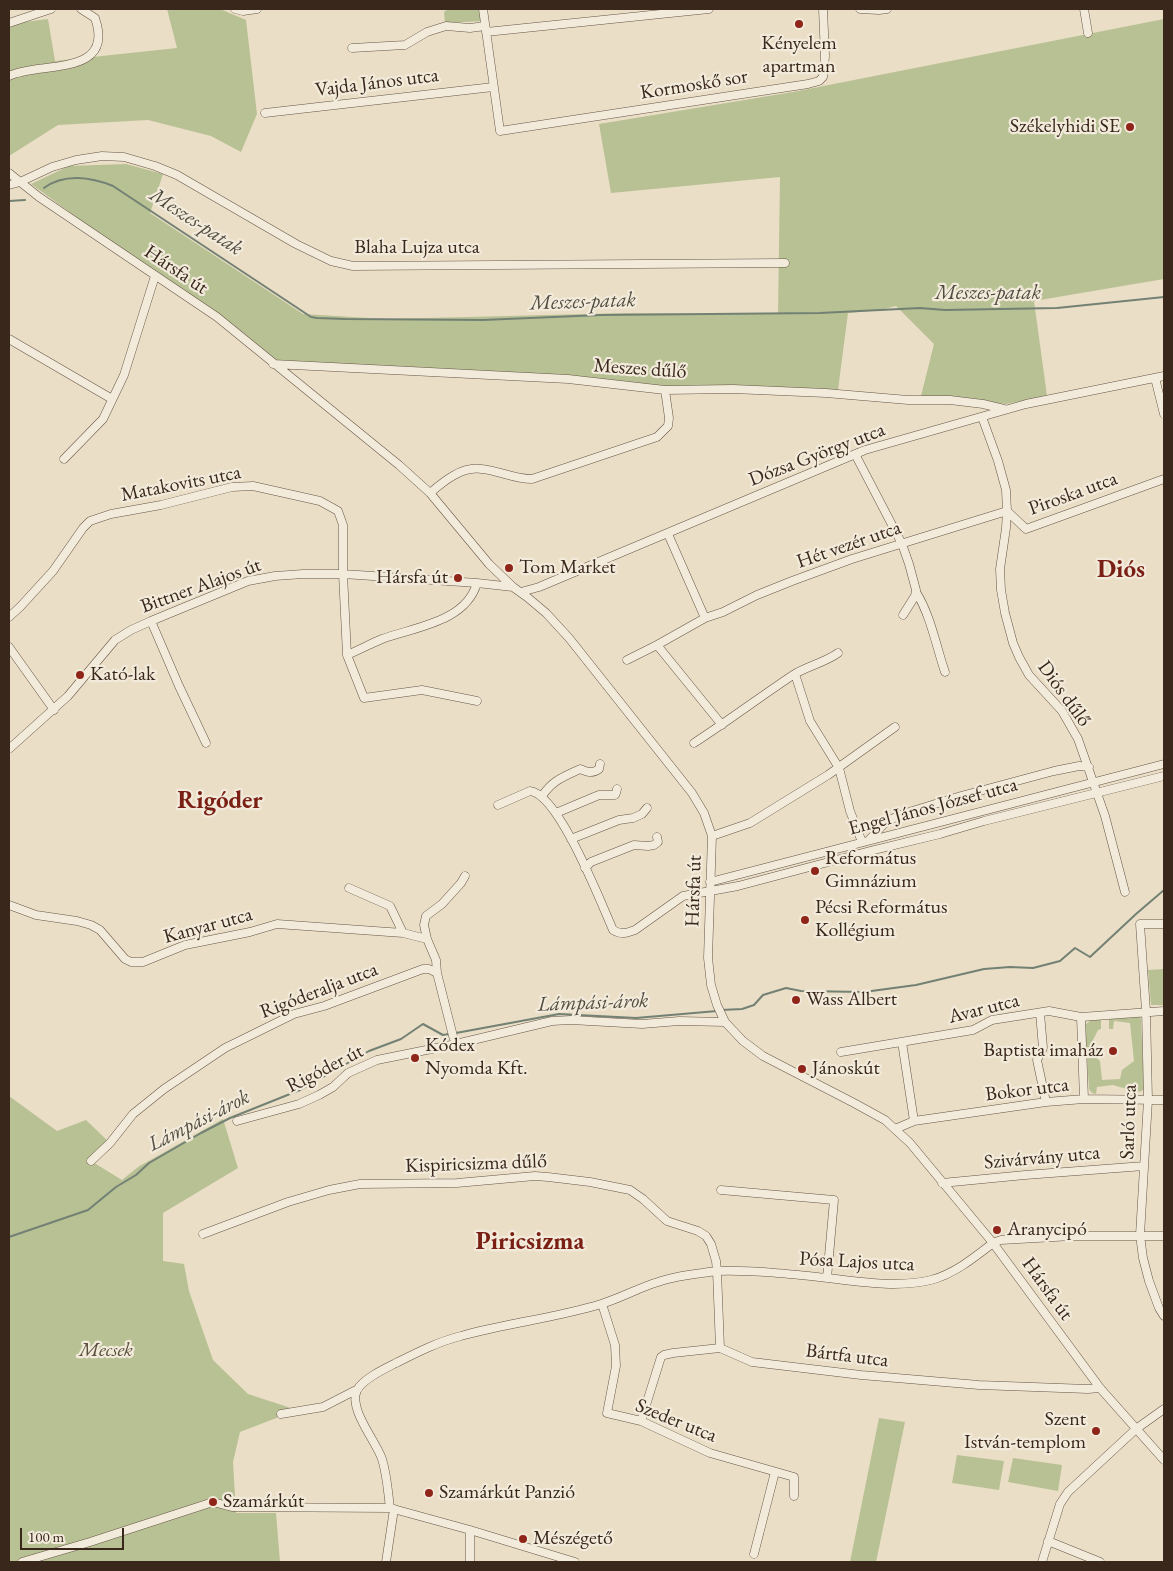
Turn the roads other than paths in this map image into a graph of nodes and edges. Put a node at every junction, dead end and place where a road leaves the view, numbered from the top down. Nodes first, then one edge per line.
1 (51, 9) edge
2 (81, 9) edge
3 (236, 9) edge
4 (257, 9) edge
5 (483, 9) edge
6 (709, 9) edge
7 (823, 9) edge
8 (860, 9) edge
9 (888, 9) edge
10 (1084, 9) edge
11 (9, 23) edge
12 (485, 29) junction
13 (1088, 34) dead end
14 (352, 48) dead end
15 (9, 76) edge
16 (493, 87) junction
17 (265, 113) dead end
18 (9, 173) edge
19 (20, 182) junction
20 (9, 185) edge
21 (785, 263) dead end
22 (155, 276) junction
23 (9, 339) edge
24 (273, 364) junction
25 (1164, 376) edge
26 (1155, 378) junction
27 (665, 390) junction
28 (112, 399) junction
29 (1004, 409) junction
30 (1164, 414) edge
31 (982, 417) junction
32 (855, 454) junction
33 (64, 459) dead end
34 (1164, 479) edge
35 (430, 493) junction
36 (1007, 511) junction
37 (668, 534) junction
38 (902, 544) junction
39 (343, 574) junction
40 (477, 583) junction
41 (513, 587) junction
42 (521, 592) junction
43 (916, 592) junction
44 (903, 615) dead end
45 (9, 617) edge
46 (705, 618) junction
47 (151, 621) junction
48 (657, 646) junction
49 (9, 647) edge
50 (838, 653) dead end
51 (347, 655) junction
52 (627, 660) dead end
53 (944, 672) dead end
54 (795, 674) junction
55 (477, 701) dead end
56 (54, 710) junction
57 (722, 725) junction
58 (895, 727) dead end
59 (206, 743) dead end
60 (694, 743) dead end
61 (9, 749) edge
62 (600, 764) dead end
63 (1164, 764) edge
64 (1088, 767) junction
65 (839, 768) junction
66 (1164, 776) edge
67 (1094, 782) junction
68 (617, 789) dead end
69 (1097, 792) junction
70 (542, 796) junction
71 (498, 805) dead end
72 (647, 808) dead end
73 (556, 813) junction
74 (712, 836) junction
75 (657, 838) dead end
76 (571, 840) junction
77 (865, 841) junction
78 (585, 868) junction
79 (465, 876) dead end
80 (710, 882) junction
81 (349, 888) dead end
82 (710, 891) junction
83 (1125, 892) dead end
84 (9, 905) edge
85 (1164, 924) edge
86 (403, 933) junction
87 (427, 939) junction
88 (437, 973) junction
89 (1146, 1011) junction
90 (1164, 1011) edge
91 (1040, 1013) junction
92 (1081, 1017) junction
93 (724, 1019) junction
94 (902, 1042) junction
95 (456, 1044) junction
96 (841, 1052) dead end
97 (1084, 1099) junction
98 (1148, 1100) junction
99 (1164, 1100) edge
100 (1046, 1102) junction
101 (237, 1121) dead end
102 (914, 1121) junction
103 (895, 1129) junction
104 (91, 1161) dead end
105 (1144, 1166) junction
106 (942, 1183) junction
107 (721, 1190) dead end
108 (203, 1234) dead end
109 (1140, 1235) junction
110 (1164, 1236) edge
111 (993, 1243) junction
112 (717, 1271) junction
113 (827, 1278) junction
114 (602, 1304) junction
115 (1164, 1316) edge
116 (720, 1348) junction
117 (1100, 1388) junction
118 (358, 1389) junction
119 (1164, 1408) edge
120 (281, 1414) dead end
121 (642, 1421) junction
122 (1136, 1428) junction
123 (1164, 1460) edge
124 (775, 1472) junction
125 (794, 1496) dead end
126 (392, 1508) junction
127 (470, 1530) junction
128 (1048, 1541) junction
129 (754, 1554) dead end
130 (22, 1562) edge
131 (386, 1562) edge
132 (470, 1562) edge
133 (574, 1562) edge
134 (1042, 1562) edge
135 (1100, 1562) edge

1 - 11 street
2 - 15 street
3 - 4 street
5 - 12 street
6 - 12 street
7 - 16 street, Kormoskő sor
8 - 9 street
10 - 13 street
12 - 14 street
12 - 16 street
16 - 17 street, Vajda János utca
18 - 19 street, Hársfa út
19 - 20 street, Blaha Lujza utca
19 - 21 street, Blaha Lujza utca
19 - 22 street, Hársfa út
22 - 24 street, Hársfa út
22 - 28 street
23 - 28 street
24 - 27 street, Meszes dűlő
24 - 35 street, Hársfa út
25 - 26 street, Dózsa György utca
26 - 29 street, Dózsa György utca
26 - 30 street
27 - 29 street, Meszes dűlő
27 - 35 street
28 - 33 street
29 - 31 street, Dózsa György utca
31 - 32 street, Dózsa György utca
31 - 36 street, Piroska utca
32 - 37 street, Dózsa György utca
32 - 38 street
34 - 36 street, Piroska utca
35 - 41 street, Hársfa út
36 - 38 street, Hét vezér utca
36 - 64 street, Diós dűlő
37 - 42 street, Dózsa György utca
37 - 46 street
38 - 43 street
38 - 46 street, Hét vezér utca
39 - 40 street, Bittner Alajos út
39 - 45 street, Matakovits utca
39 - 47 street, Bittner Alajos út
39 - 51 street
40 - 41 street, Bittner Alajos út
40 - 51 street
41 - 42 street, Hársfa út
42 - 74 street, Hársfa út
43 - 44 street
43 - 53 street
46 - 48 street, Hét vezér utca
47 - 56 street, Bittner Alajos út
47 - 59 street
48 - 52 street, Hét vezér utca
48 - 57 street
49 - 56 street
50 - 54 street
51 - 55 street
54 - 57 street
54 - 65 street
56 - 61 street, Bittner Alajos út
57 - 60 street
58 - 65 street
62 - 70 street
63 - 67 street, Engel János József utca
64 - 67 street, Diós dűlő
64 - 77 street
65 - 74 street
65 - 77 street
66 - 69 street, Engel János József utca
67 - 69 street, Diós dűlő
67 - 77 street, Engel János József utca
68 - 73 street
69 - 82 street, Engel János József utca
69 - 83 street, Diós dűlő
70 - 71 street
70 - 73 street
72 - 76 street
73 - 76 street
74 - 80 street, Hársfa út
75 - 78 street
76 - 78 street
77 - 80 street, Engel János József utca
78 - 82 street, Engel János József utca
79 - 87 street
80 - 82 street, Hársfa út
81 - 86 street
82 - 93 street, Hársfa út
84 - 86 street, Kanyar utca
85 - 89 street, Sarló utca
86 - 87 street, Kanyar utca
87 - 88 street
88 - 95 street
88 - 104 street, Rigóderalja utca
89 - 90 street, Avar utca
89 - 92 street, Avar utca
89 - 98 street, Sarló utca
91 - 92 street, Avar utca
91 - 94 street, Avar utca
91 - 100 street
92 - 97 street
93 - 95 street, Rigóder út
93 - 103 street, Hársfa út
94 - 96 street, Avar utca
94 - 102 street
95 - 101 street, Rigóder út
97 - 98 street, Bokor utca
97 - 100 street, Bokor utca
98 - 99 street, Bokor utca
98 - 105 street, Sarló utca
100 - 102 street, Bokor utca
102 - 103 street, Bokor utca
103 - 106 street, Hársfa út
105 - 106 street, Szivárvány utca
105 - 109 street, Sarló utca
106 - 111 street, Hársfa út
107 - 113 street
108 - 112 street, Kispiricsizma dűlő
109 - 110 street, Pósa Lajos utca
109 - 111 street, Pósa Lajos utca
109 - 115 street, Sarló utca
111 - 113 street, Pósa Lajos utca
111 - 117 street, Hársfa út
112 - 113 street, Pósa Lajos utca
112 - 114 street
112 - 116 street, Kispiricsizma dűlő
114 - 118 street
114 - 121 street, Szeder utca
116 - 117 street, Bártfa utca
116 - 121 street, Bártfa utca
117 - 122 street, Hársfa út
118 - 120 street
118 - 126 street
119 - 122 street
121 - 124 street, Szeder utca
122 - 123 street, Hársfa út
122 - 128 street
124 - 125 street, Szeder utca
124 - 129 street
126 - 127 street
126 - 130 street
126 - 131 street
127 - 132 street
127 - 133 street
128 - 134 street
128 - 135 street

